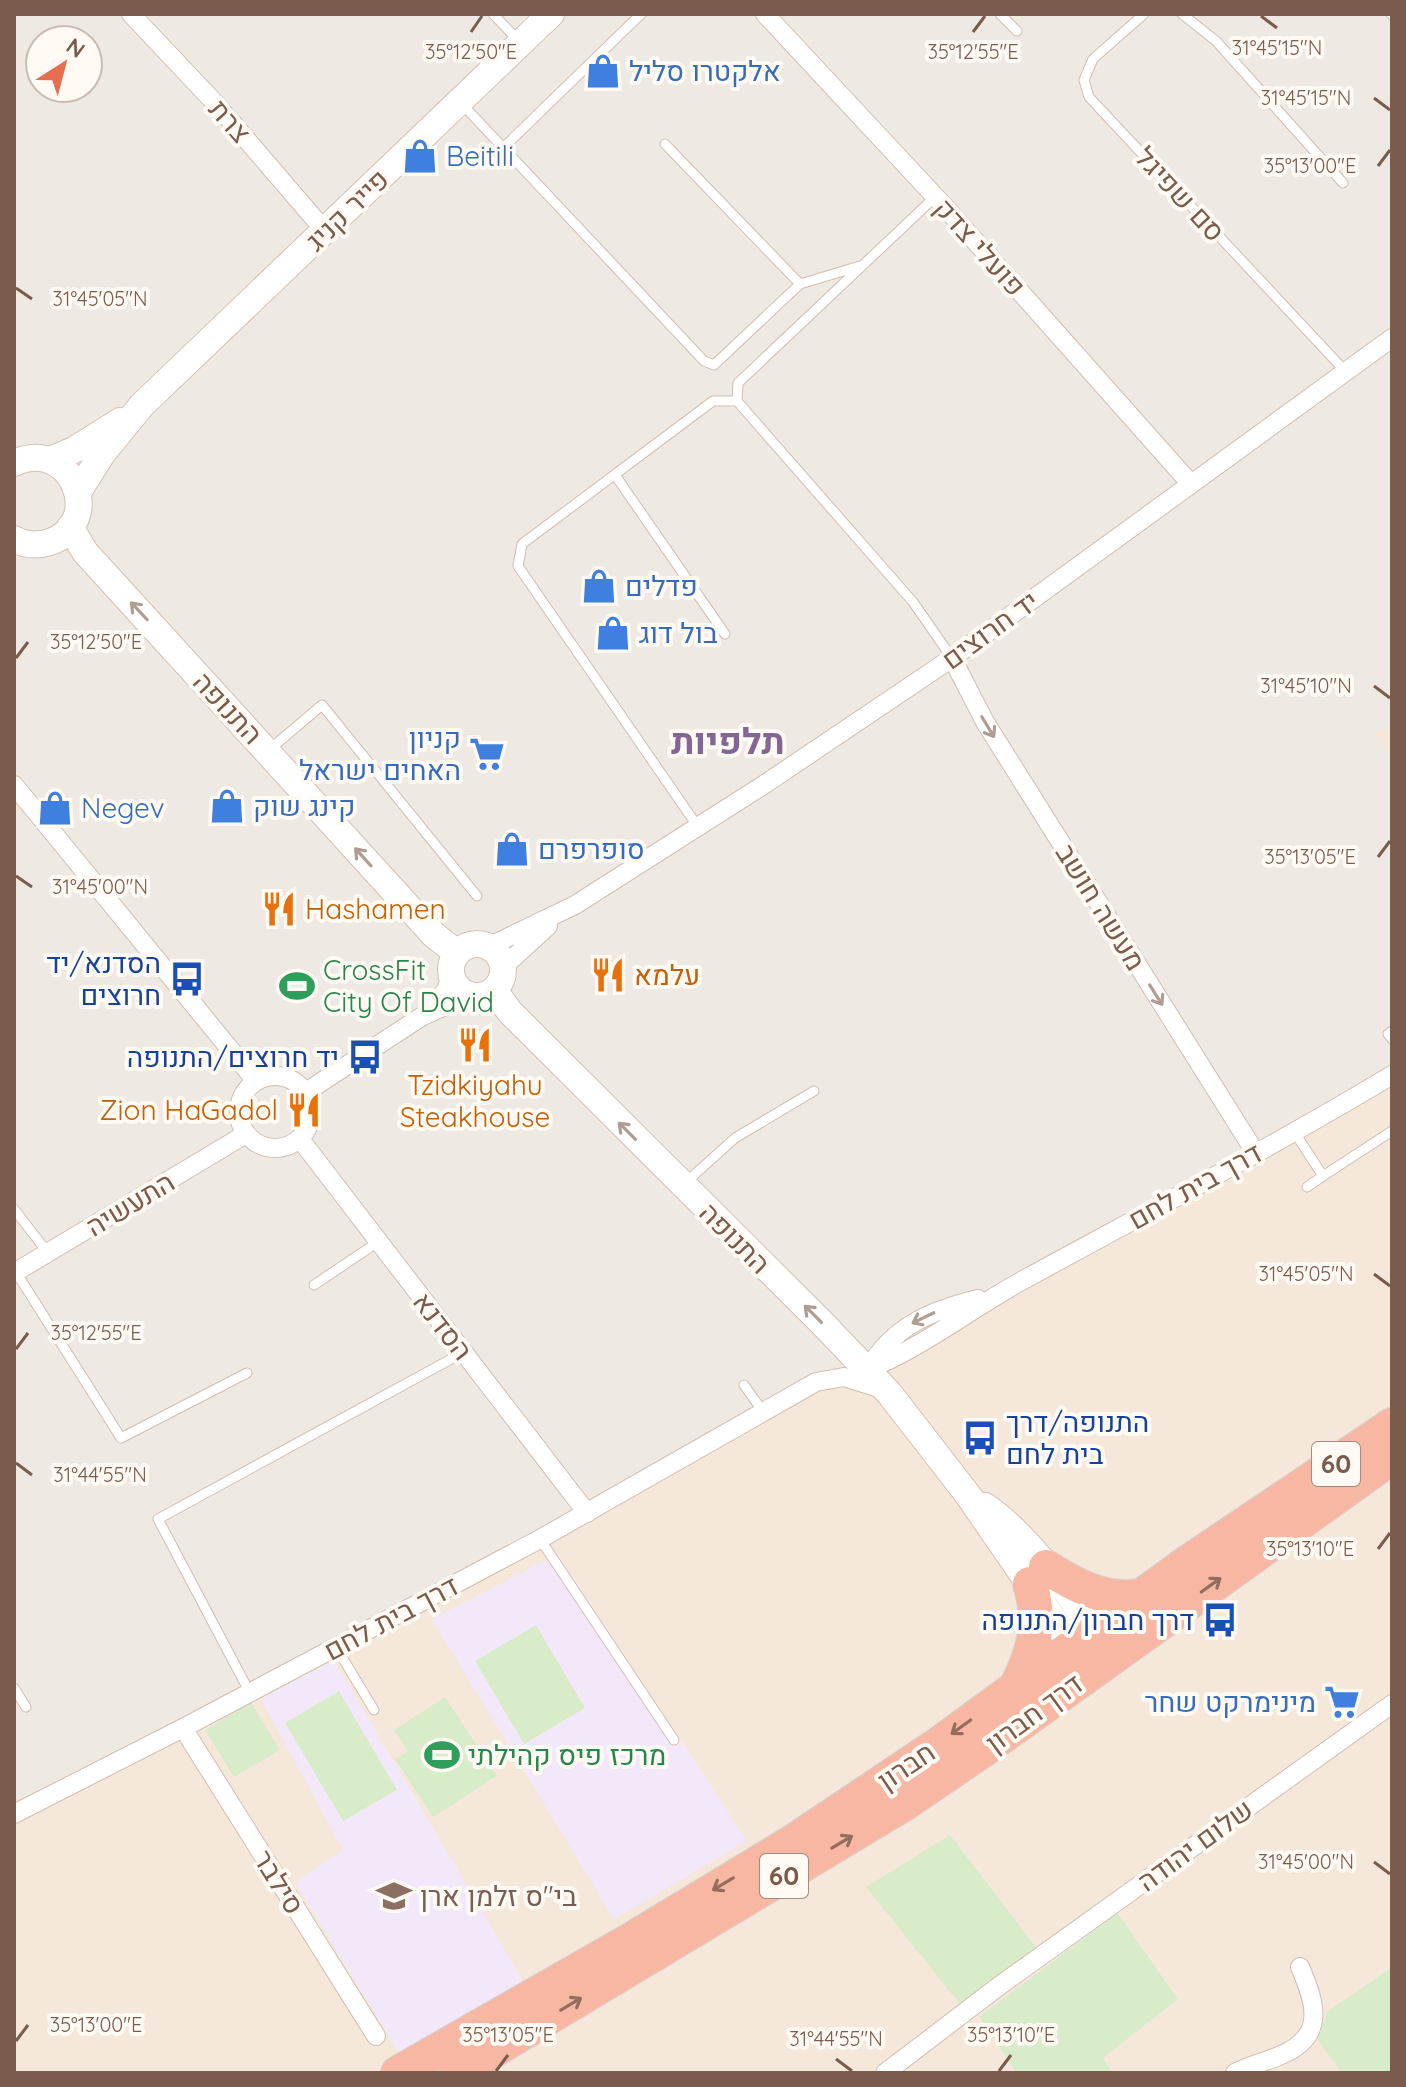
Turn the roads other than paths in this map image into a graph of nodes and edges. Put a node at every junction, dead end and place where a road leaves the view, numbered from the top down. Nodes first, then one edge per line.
1 (131, 14) edge
2 (493, 14) edge
3 (551, 14) edge
4 (641, 14) edge
5 (765, 14) edge
6 (1000, 14) edge
7 (1144, 14) edge
8 (1182, 14) edge
9 (1017, 31) dead end
10 (521, 43) junction
11 (460, 102) junction
12 (665, 144) dead end
13 (503, 148) junction
14 (1343, 183) dead end
15 (935, 196) junction
16 (325, 231) junction
17 (863, 265) junction
18 (800, 284) junction
19 (1392, 338) edge
20 (1345, 371) junction
21 (737, 401) junction
22 (142, 405) junction
23 (50, 460) junction
24 (14, 463) edge
25 (615, 475) junction
26 (1190, 483) junction
27 (78, 492) junction
28 (70, 527) junction
29 (14, 540) edge
30 (725, 634) dead end
31 (952, 658) junction
32 (268, 751) junction
33 (14, 785) edge
34 (698, 827) junction
35 (477, 896) dead end
36 (477, 972) junction
37 (1392, 1031) edge
38 (1392, 1039) edge
39 (1392, 1075) edge
40 (256, 1081) junction
41 (814, 1091) dead end
42 (306, 1092) junction
43 (1392, 1131) edge
44 (1295, 1133) junction
45 (246, 1134) junction
46 (300, 1139) junction
47 (1255, 1152) junction
48 (1323, 1176) junction
49 (683, 1186) junction
50 (1307, 1187) dead end
51 (14, 1209) edge
52 (378, 1242) junction
53 (48, 1253) junction
54 (15, 1272) edge
55 (314, 1285) dead end
56 (464, 1352) junction
57 (867, 1370) junction
58 (247, 1373) dead end
59 (744, 1385) dead end
60 (889, 1393) junction
61 (764, 1413) junction
62 (1392, 1425) edge
63 (1392, 1457) edge
64 (587, 1513) junction
65 (540, 1539) junction
66 (1038, 1575) junction
67 (1139, 1596) junction
68 (1082, 1638) junction
69 (336, 1647) junction
70 (1102, 1664) junction
71 (1016, 1687) junction
72 (14, 1688) edge
73 (250, 1693) junction
74 (1392, 1704) edge
75 (26, 1707) dead end
76 (374, 1710) dead end
77 (183, 1728) junction
78 (674, 1740) dead end
79 (14, 1814) edge
80 (1300, 1967) dead end
81 (376, 2036) dead end
82 (398, 2073) edge
83 (456, 2073) edge
84 (885, 2073) edge
85 (1235, 2073) edge

1 - 16 street, צרת
2 - 10 lane
3 - 10 street, פייר קניג
4 - 13 lane
5 - 15 street, פועלי צדק
6 - 9 lane
7 - 20 lane, סם שפיגל
8 - 14 lane
10 - 11 street, פייר קניג
11 - 13 lane
11 - 16 street, פייר קניג
12 - 18 lane
13 - 18 lane
15 - 17 lane
15 - 26 street, פועלי צדק
16 - 22 street, פייר קניג
17 - 18 lane
17 - 21 lane
19 - 20 street, יד חרוצים
20 - 26 street, יד חרוצים
21 - 25 lane
21 - 31 lane
22 - 23 street, פייר קניג
22 - 27 street, פייר קניג
23 - 24 street
23 - 27 street
25 - 30 lane
25 - 34 lane
26 - 31 street, יד חרוצים
27 - 28 street, פייר קניג
28 - 29 street
32 -> 28 street, התנופה
31 - 34 street, יד חרוצים
31 -> 47 street, מעשה חושב
32 - 35 lane
36 -> 32 street, התנופה
33 - 40 street
34 - 36 street, יד חרוצים
36 - 42 street, יד חרוצים
49 -> 36 street, התנופה
37 - 38 lane
39 - 44 street, דרך בית לחם
40 - 42 street
40 - 45 street
41 - 49 lane
42 - 46 street
43 - 48 lane
44 - 47 street, דרך בית לחם
44 - 48 lane
45 - 46 street
45 - 53 street, התעשיה
46 - 52 street, הסדנא
47 - 57 street, דרך בית לחם
48 - 50 lane
57 -> 49 street, התנופה
51 - 53 lane
52 - 55 lane
52 - 56 street, הסדנא
53 - 54 street, התעשיה
54 - 58 lane
56 - 64 street, הסדנא
56 - 73 lane
57 - 60 street, התנופה
59 - 61 lane
60 - 61 street, דרך בית לחם
60 - 66 street, התנופה
61 - 64 street, דרך בית לחם
62 - 67 highway, חברון / 60
70 -> 63 highway, דרך חברון / 60
64 - 65 street, דרך בית לחם
65 - 69 street, דרך בית לחם
65 - 78 lane
66 - 67 highway
66 - 68 street, התנופה
66 - 71 highway
67 - 68 highway, חברון / 60
68 - 70 street, התנופה
68 - 71 highway, חברון / 60
69 - 73 street, דרך בית לחם
69 - 76 lane
83 -> 70 highway, דרך חברון / 60
71 -> 82 highway, חברון / 60
72 - 75 lane
73 - 77 street, דרך בית לחם
74 - 84 street, שלום יהודה
77 - 79 street, דרך בית לחם
77 - 81 street, סילבר
80 - 85 street

